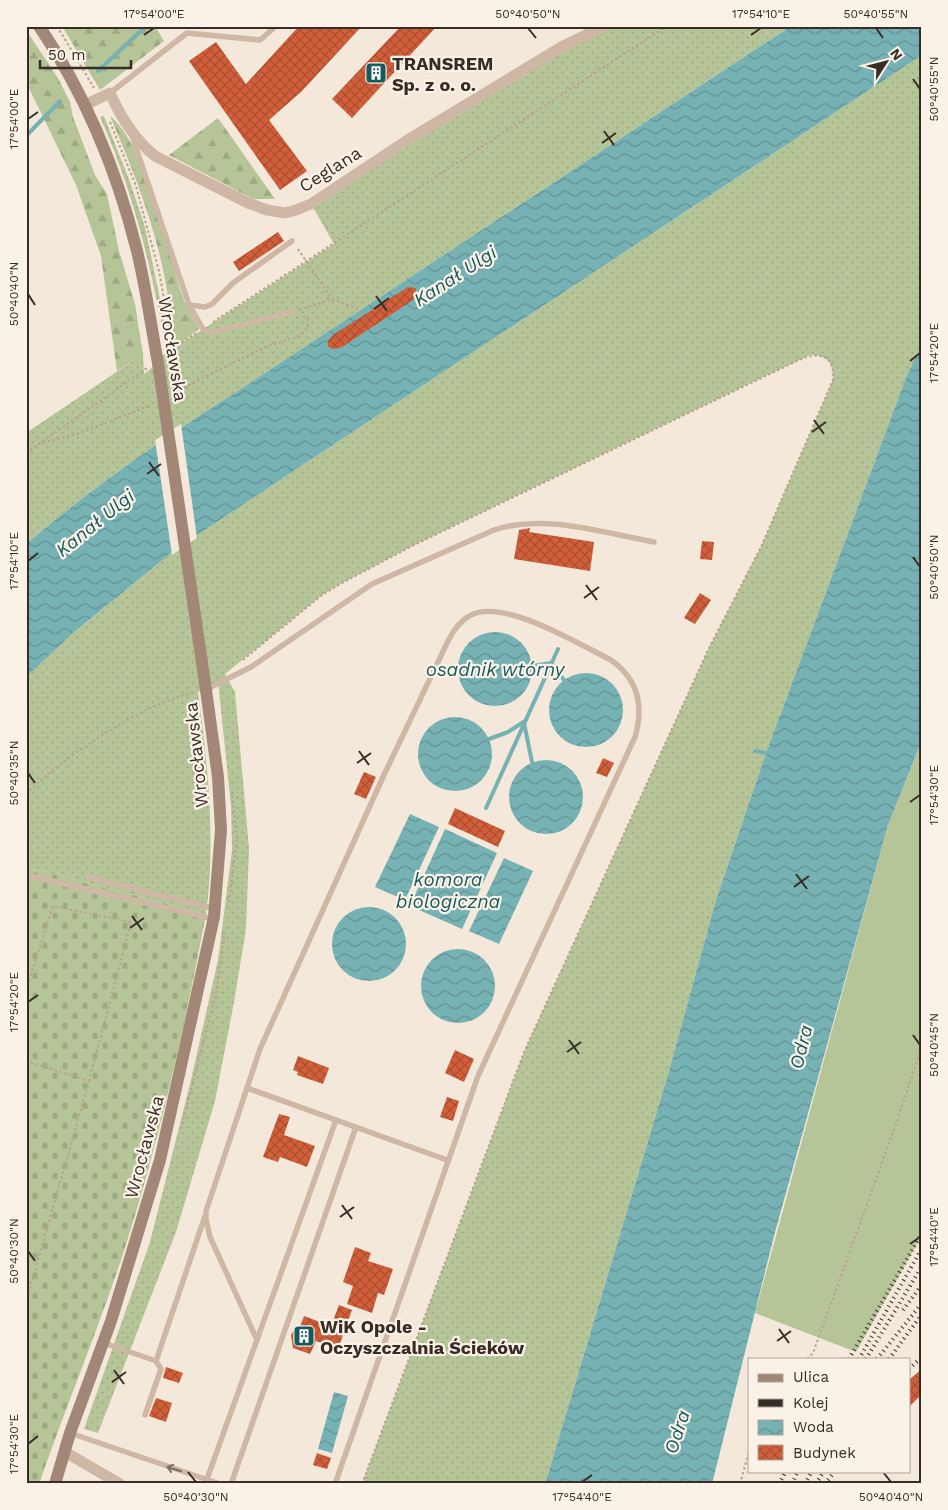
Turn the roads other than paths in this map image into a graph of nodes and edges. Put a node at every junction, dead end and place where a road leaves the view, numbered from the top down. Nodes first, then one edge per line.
1 (39, 26) edge
2 (276, 26) edge
3 (605, 26) edge
4 (595, 29) edge
5 (110, 93) junction
6 (85, 105) junction
7 (129, 129) junction
8 (292, 241) road end
9 (189, 305) junction
10 (292, 312) road end
11 (654, 542) dead end
12 (202, 691) junction
13 (26, 875) edge
14 (88, 877) dead end
15 (215, 914) junction
16 (247, 1088) junction
17 (336, 1120) junction
18 (356, 1127) junction
19 (447, 1160) junction
20 (206, 1211) junction
21 (257, 1340) junction
22 (103, 1342) junction
23 (156, 1361) junction
24 (145, 1415) dead end
25 (70, 1433) junction
26 (65, 1452) junction
27 (207, 1479) junction
28 (55, 1484) edge
29 (120, 1484) edge
30 (220, 1484) edge
31 (231, 1484) edge
32 (335, 1484) edge

1 - 6 main road, Wrocławska
2 - 5 lane
3 - 4 street, Ceglana
4 - 7 street, Ceglana
5 - 6 street
5 - 7 street, Ceglana
6 - 12 main road, Wrocławska, bridge
7 - 9 lane
8 - 9 lane
9 - 10 lane
11 - 12 lane
12 - 15 main road, Wrocławska
13 - 15 lane
14 - 15 lane
15 - 22 main road, Wrocławska
16 - 17 lane
16 - 19 lane
16 - 20 lane
17 - 18 lane
17 - 21 lane
18 - 19 lane
18 - 31 lane
19 - 32 lane
20 - 21 lane
20 - 23 lane
21 - 27 lane
22 - 23 lane
22 - 25 main road, Wrocławska
23 - 24 lane
25 - 26 main road, Wrocławska
27 -> 25 lane
26 - 28 main road, Wrocławska
26 - 29 street
27 - 30 lane

